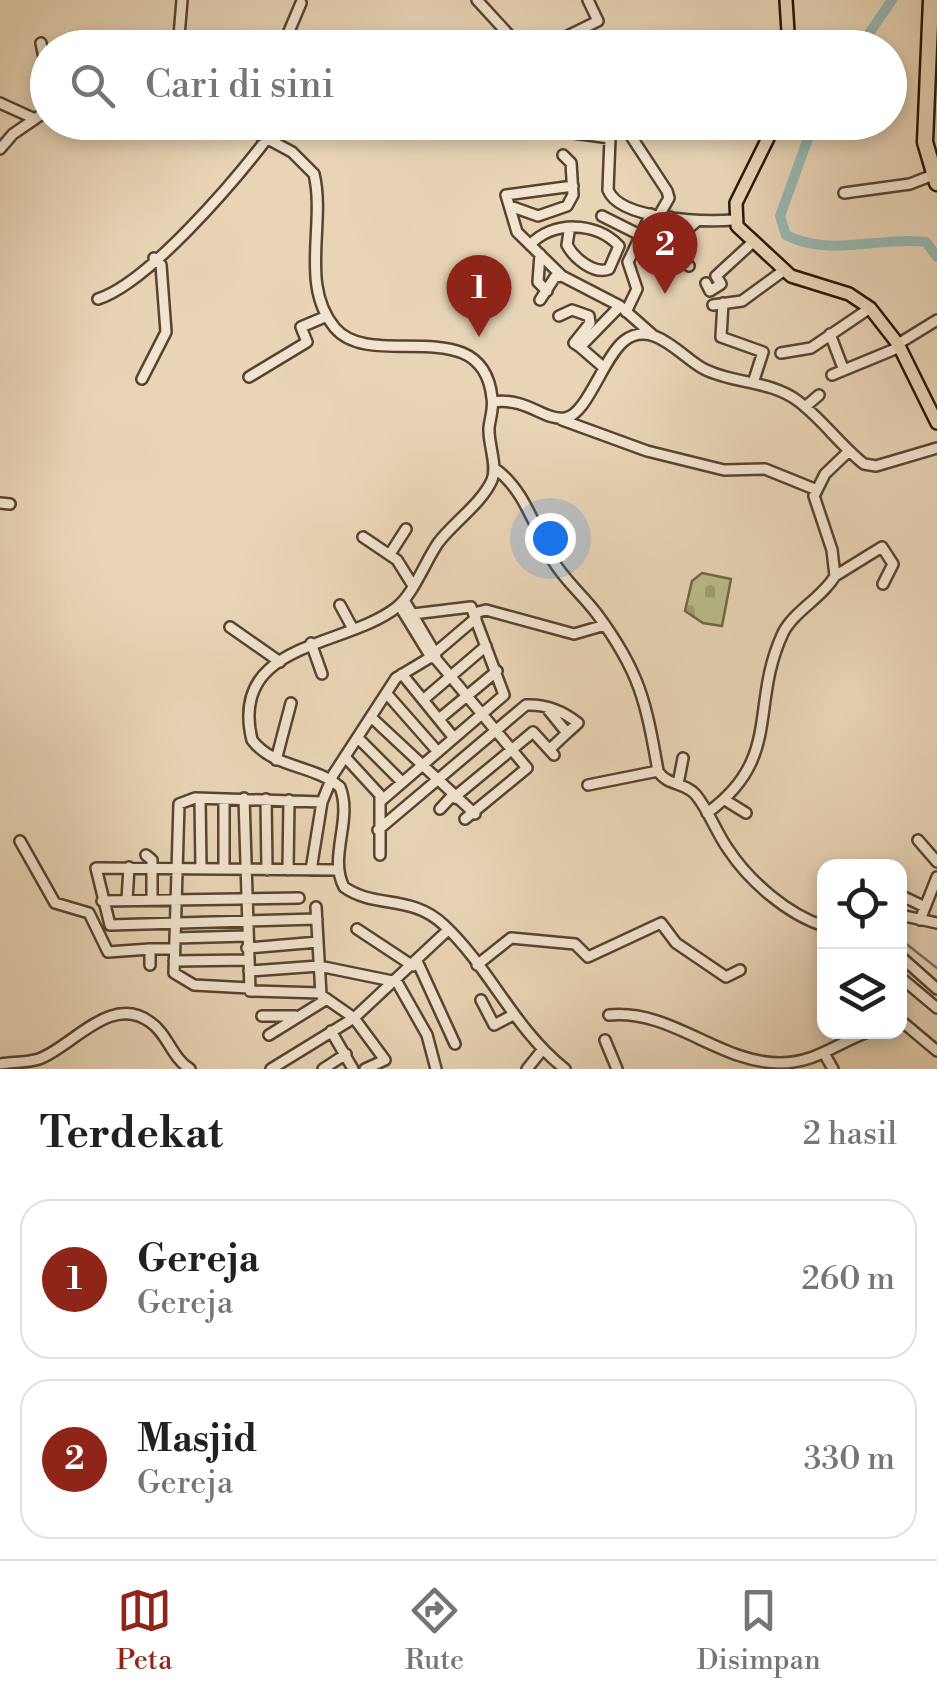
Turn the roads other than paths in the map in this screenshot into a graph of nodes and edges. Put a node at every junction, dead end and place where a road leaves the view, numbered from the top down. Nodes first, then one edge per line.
1 (182, 0) edge
2 (477, 0) edge
3 (588, 0) edge
4 (786, 0) edge
5 (932, 0) edge
6 (301, 3) dead end
7 (180, 30) edge
8 (290, 30) edge
9 (504, 30) edge
10 (580, 30) edge
11 (788, 30) edge
12 (0, 103) edge
13 (30, 117) edge
14 (30, 120) edge
15 (0, 126) edge
16 (12, 134) junction
17 (260, 140) edge
18 (265, 140) edge
19 (608, 140) edge
20 (633, 140) edge
21 (767, 140) edge
22 (0, 150) edge
23 (562, 155) dead end
24 (935, 179) edge
25 (573, 186) junction
26 (844, 193) dead end
27 (510, 206) junction
28 (661, 215) junction
29 (602, 216) dead end
30 (734, 220) junction
31 (696, 222) junction
32 (569, 232) junction
33 (640, 235) junction
34 (753, 242) junction
35 (530, 245) junction
36 (672, 245) junction
37 (540, 254) junction
38 (154, 258) junction
39 (690, 266) dead end
40 (783, 271) junction
41 (562, 276) junction
42 (706, 284) dead end
43 (98, 298) dead end
44 (870, 308) junction
45 (623, 309) junction
46 (327, 316) junction
47 (558, 316) dead end
48 (937, 320) edge
49 (640, 331) junction
50 (830, 334) junction
51 (899, 345) junction
52 (580, 346) junction
53 (782, 353) dead end
54 (602, 366) junction
55 (843, 368) junction
56 (832, 375) dead end
57 (249, 377) dead end
58 (142, 379) dead end
59 (752, 383) junction
60 (819, 395) dead end
61 (493, 402) junction
62 (805, 407) junction
63 (561, 419) junction
64 (937, 423) edge
65 (937, 448) edge
66 (849, 452) junction
67 (494, 468) junction
68 (817, 490) junction
69 (406, 529) dead end
70 (364, 537) dead end
71 (390, 554) junction
72 (835, 576) junction
73 (412, 584) junction
74 (883, 584) dead end
75 (402, 602) junction
76 (340, 606) dead end
77 (413, 614) junction
78 (475, 616) junction
79 (605, 626) junction
80 (230, 627) dead end
81 (353, 629) junction
82 (419, 631) junction
83 (312, 643) junction
84 (486, 646) junction
85 (434, 656) junction
86 (280, 662) junction
87 (498, 671) junction
88 (322, 674) dead end
89 (402, 674) junction
90 (450, 677) junction
91 (387, 694) junction
92 (466, 696) junction
93 (423, 700) junction
94 (291, 703) dead end
95 (546, 706) junction
96 (483, 714) junction
97 (371, 717) junction
98 (439, 720) junction
99 (498, 732) junction
100 (567, 733) junction
101 (358, 738) junction
102 (454, 738) junction
103 (514, 750) junction
104 (438, 752) junction
105 (346, 758) junction
106 (683, 758) dead end
107 (276, 760) junction
108 (423, 765) junction
109 (658, 771) junction
110 (332, 780) junction
111 (440, 780) junction
112 (402, 782) junction
113 (678, 784) junction
114 (588, 785) dead end
115 (458, 797) junction
116 (200, 798) junction
117 (244, 798) junction
118 (224, 799) junction
119 (266, 799) junction
120 (289, 800) junction
121 (382, 800) junction
122 (725, 800) junction
123 (322, 802) junction
124 (440, 809) dead end
125 (707, 812) junction
126 (746, 813) dead end
127 (378, 830) junction
128 (918, 840) dead end
129 (20, 841) dead end
130 (380, 854) dead end
131 (146, 855) dead end
132 (937, 862) edge
133 (128, 867) junction
134 (152, 868) junction
135 (177, 868) junction
136 (201, 868) junction
137 (224, 868) junction
138 (246, 870) junction
139 (267, 870) junction
140 (288, 870) junction
141 (310, 870) junction
142 (337, 870) junction
143 (937, 877) edge
144 (152, 899) junction
145 (176, 899) junction
146 (907, 899) edge
147 (102, 900) junction
148 (126, 900) junction
149 (246, 900) junction
150 (316, 907) dead end
151 (925, 907) junction
152 (907, 917) edge
153 (317, 919) junction
154 (290, 920) junction
155 (920, 920) junction
156 (817, 923) edge
157 (937, 923) edge
158 (176, 924) junction
159 (246, 924) junction
160 (358, 929) dead end
161 (448, 930) junction
162 (246, 936) junction
163 (318, 942) junction
164 (175, 943) junction
165 (150, 948) junction
166 (247, 948) junction
167 (248, 960) junction
168 (174, 961) junction
169 (907, 962) edge
170 (150, 964) dead end
171 (415, 964) junction
172 (477, 965) junction
173 (319, 966) junction
174 (740, 970) dead end
175 (248, 971) junction
176 (397, 982) junction
177 (907, 983) edge
178 (250, 988) junction
179 (937, 989) edge
180 (324, 996) junction
181 (480, 1000) dead end
182 (937, 1008) edge
183 (512, 1015) junction
184 (609, 1015) dead end
185 (262, 1016) dead end
186 (298, 1016) junction
187 (354, 1018) junction
188 (907, 1026) edge
189 (331, 1031) junction
190 (269, 1035) dead end
191 (855, 1039) edge
192 (606, 1040) dead end
193 (455, 1044) dead end
194 (543, 1049) junction
195 (0, 1051) edge
196 (937, 1051) edge
197 (346, 1054) junction
198 (826, 1055) junction
199 (2, 1063) edge
200 (387, 1064) edge
201 (288, 1065) edge
202 (190, 1069) edge
203 (271, 1069) edge
204 (323, 1069) edge
205 (354, 1069) edge
206 (364, 1069) edge
207 (436, 1069) edge
208 (526, 1069) edge
209 (565, 1069) edge
210 (617, 1069) edge
211 (834, 1069) edge

1 - 7 street
2 - 9 street
3 - 10 street
4 - 11 main road
5 - 24 highway
6 - 8 street
12 - 13 street
14 - 16 street
15 - 16 street
16 - 22 street
17 - 38 street
18 - 46 street
19 - 28 street
20 - 28 street
21 - 30 main road
23 - 25 street
24 - 26 street
25 - 27 street
25 - 27 street
27 - 35 street
28 - 31 street
28 - 33 street
28 - 36 street
29 - 33 street
30 - 31 street
30 - 34 main road
31 - 36 street
32 - 32 street
32 - 35 street
33 - 45 street
34 - 40 main road
34 - 42 street
35 - 37 street
36 - 39 street
37 - 41 street
37 - 41 street
38 - 43 street
38 - 58 street
40 - 44 main road
40 - 59 street
41 - 45 street
44 - 50 street
44 - 51 main road
45 - 49 street
45 - 52 street
46 - 57 street
46 - 61 street
47 - 52 street
48 - 51 street
49 - 54 street
49 - 59 street
50 - 53 street
50 - 55 street
51 - 55 street
51 - 64 main road
52 - 54 street
54 - 63 street
55 - 56 street
59 - 62 street
60 - 62 street
61 - 63 street
61 - 67 street
62 - 66 street
63 - 68 street
65 - 66 street
66 - 68 street
67 - 73 street
67 - 79 street
68 - 72 street
69 - 71 street
70 - 71 street
71 - 73 street
72 - 74 street
72 - 122 street
73 - 75 street
75 - 77 street
75 - 81 street
75 - 82 street
76 - 81 street
77 - 78 street
77 - 82 street
78 - 79 street
78 - 84 street
78 - 85 street
79 - 109 street
80 - 86 street
81 - 83 street
82 - 85 street
83 - 86 street
83 - 88 street
84 - 87 street
84 - 90 street
85 - 89 street
85 - 90 street
86 - 107 street
87 - 92 street
87 - 96 street
89 - 91 street
89 - 93 street
90 - 92 street
90 - 93 street
91 - 97 street
91 - 104 street
92 - 96 street
92 - 98 street
93 - 98 street
94 - 107 street
95 - 99 street
95 - 100 street
95 - 100 street
96 - 99 street
96 - 102 street
97 - 101 street
97 - 108 street
98 - 102 street
99 - 103 street
99 - 111 street
100 - 103 street
101 - 105 street
101 - 112 street
102 - 104 street
103 - 115 street
103 - 115 street
104 - 108 street
105 - 110 street
105 - 121 street
106 - 113 street
107 - 110 street
108 - 111 street
108 - 112 street
109 - 113 street
109 - 114 street
110 - 123 street
110 - 142 street
111 - 115 street
111 - 127 street
112 - 121 street
113 - 125 street
115 - 124 street
116 - 118 street
116 - 135 street
116 - 136 street
117 - 118 street
117 - 119 street
117 - 138 street
118 - 137 street
119 - 120 street
119 - 139 street
120 - 123 street
120 - 140 street
121 - 127 street
122 - 125 street
122 - 126 street
123 - 141 street
125 - 156 street
127 - 130 street
128 - 132 street
129 - 165 street
131 - 134 street
133 - 134 street
133 - 147 street
133 - 148 street
134 - 135 street
134 - 144 street
135 - 136 street
135 - 145 street
136 - 137 street
137 - 138 street
138 - 139 street
138 - 149 street
139 - 140 street
140 - 141 street
141 - 142 street
142 - 161 street
143 - 151 street
144 - 145 street
144 - 148 street
145 - 149 street
145 - 158 street
146 - 151 street
147 - 148 street
147 - 158 street
149 - 154 street
149 - 159 street
150 - 153 street
151 - 155 street
152 - 155 street
153 - 154 street
153 - 163 street
154 - 159 street
155 - 157 street
158 - 159 street
158 - 164 street
159 - 162 street
160 - 171 street
161 - 171 street
161 - 172 street
162 - 164 street
162 - 166 street
163 - 166 street
163 - 173 street
164 - 165 street
164 - 168 street
165 - 170 street
166 - 167 street
167 - 168 street
167 - 175 street
168 - 178 street
169 - 179 street
171 - 176 street
171 - 193 street
172 - 174 street
172 - 183 street
173 - 175 street
173 - 176 street
173 - 180 street
175 - 178 street
176 - 187 street
176 - 207 street
177 - 182 street
178 - 180 street
180 - 186 street
180 - 187 street
181 - 183 street
183 - 194 street
184 - 198 street
185 - 186 street
186 - 190 street
187 - 189 street
187 - 200 street
188 - 196 street
189 - 197 street
189 - 201 street
191 - 198 street
192 - 210 street
194 - 208 street
194 - 209 street
195 - 199 street
197 - 204 street
197 - 205 street
198 - 211 street
199 - 202 street
200 - 206 street
201 - 203 street

